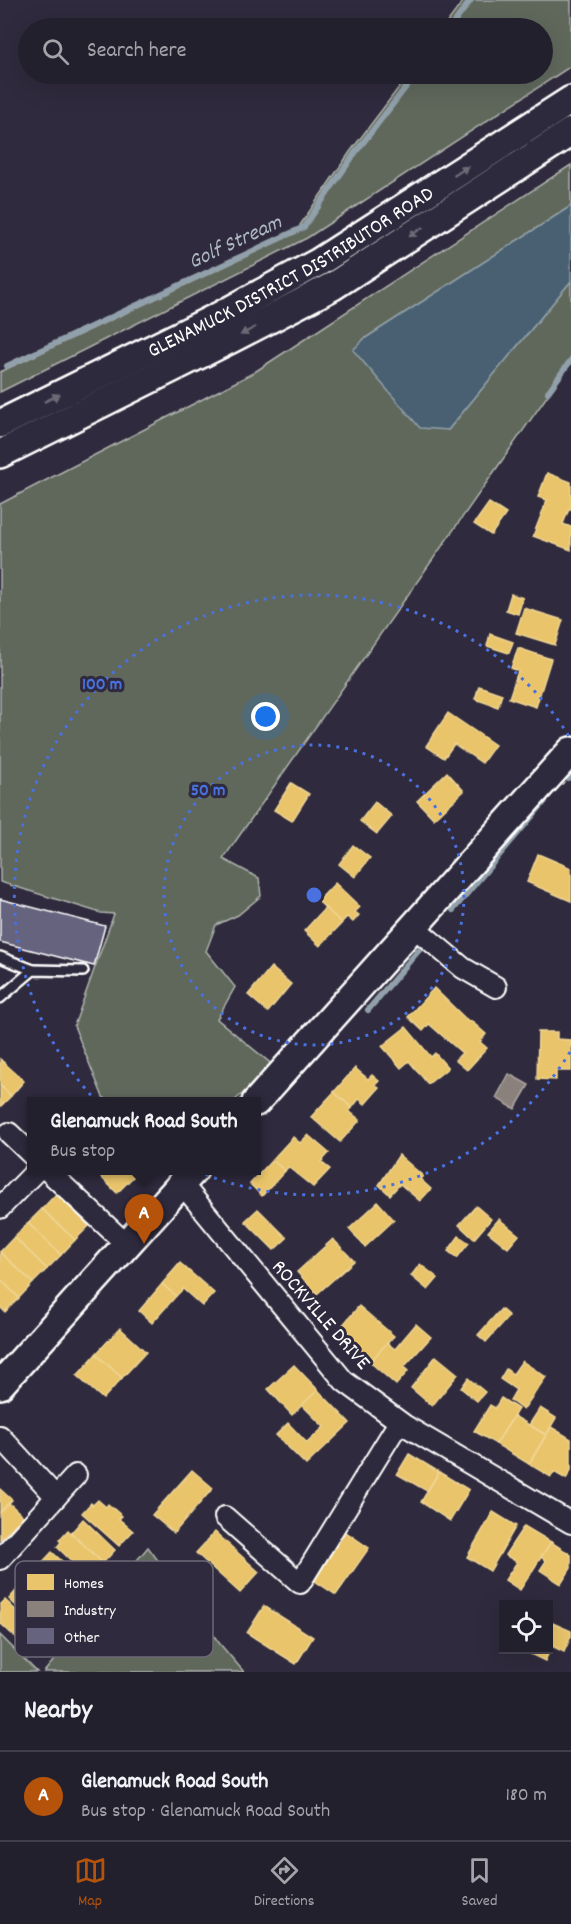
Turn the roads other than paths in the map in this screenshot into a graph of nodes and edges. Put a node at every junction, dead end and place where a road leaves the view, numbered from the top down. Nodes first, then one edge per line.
1 (571, 100) edge
2 (571, 132) edge
3 (0, 424) edge
4 (0, 454) edge
5 (571, 751) edge
6 (414, 927) junction
7 (0, 957) edge
8 (33, 970) junction
9 (83, 971) dead end
10 (496, 987) dead end
11 (0, 998) edge
12 (260, 1097) edge
13 (9, 1133) dead end
14 (27, 1150) edge
15 (32, 1175) edge
16 (52, 1175) edge
17 (188, 1177) edge
18 (0, 1208) edge
19 (127, 1245) junction
20 (1, 1381) edge
21 (399, 1422) junction
22 (0, 1436) edge
23 (76, 1475) dead end
24 (56, 1497) junction
25 (225, 1517) dead end
26 (571, 1523) edge
27 (0, 1559) edge

3 -> 1 main road, GLENAMUCK DISTRICT DISTRIBUTOR ROAD
2 -> 4 main road, GLENAMUCK DISTRICT DISTRIBUTOR ROAD
5 - 6 main road
6 - 10 street
6 - 12 main road
7 - 8 lane
8 - 9 lane
8 - 11 lane
13 - 14 street
15 - 18 street
16 - 19 street
17 - 19 main road
17 - 21 street, ROCKVILLE DRIVE
19 - 20 main road
21 - 25 street
21 - 26 street, ROCKVILLE DRIVE
22 - 24 street
23 - 24 street
24 - 27 street

